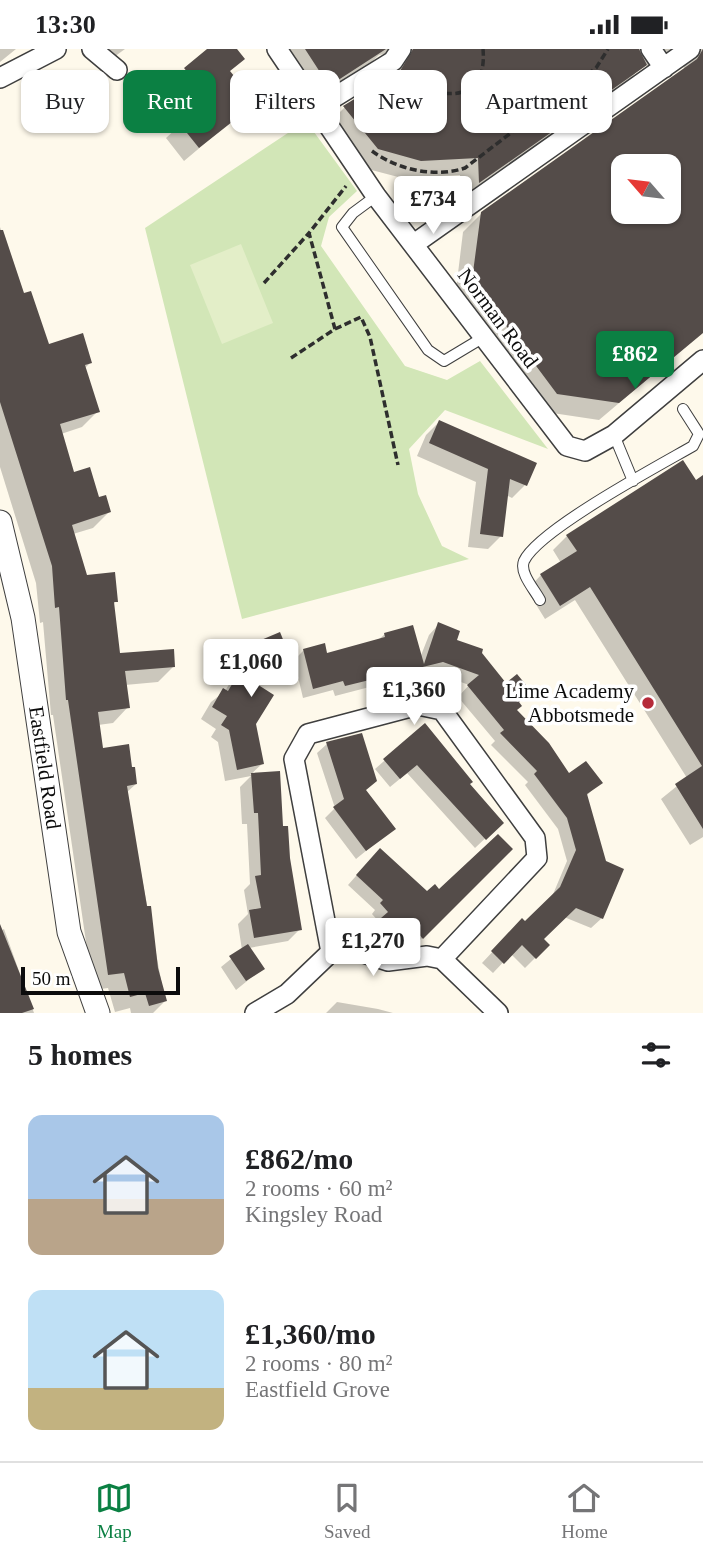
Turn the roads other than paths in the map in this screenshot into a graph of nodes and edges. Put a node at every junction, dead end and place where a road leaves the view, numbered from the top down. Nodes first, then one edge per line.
1 (56, 49) edge
2 (92, 49) edge
3 (276, 49) edge
4 (652, 49) edge
5 (690, 49) edge
6 (397, 55) edge
7 (664, 68) junction
8 (117, 70) dead end
9 (291, 70) edge
10 (0, 78) edge
11 (340, 93) edge
12 (334, 133) edge
13 (376, 196) junction
14 (414, 244) junction
15 (484, 337) junction
16 (703, 360) edge
17 (683, 409) dead end
18 (614, 435) junction
19 (633, 481) junction
20 (0, 522) edge
21 (540, 600) dead end
22 (331, 951) junction
23 (442, 959) junction
24 (98, 1013) edge
25 (255, 1013) edge
26 (498, 1013) edge

1 - 10 street
2 - 8 street
3 - 9 street, Norman Road
4 - 7 street
5 - 7 street
6 - 11 street
7 - 14 street
12 - 13 street, Norman Road
13 - 14 street, Norman Road
13 - 15 lane
14 - 15 street, Norman Road
15 - 18 street, Norman Road
16 - 18 street
17 - 19 lane
18 - 19 lane
19 - 21 lane
20 - 24 street, Eastfield Road
22 - 23 street
22 - 23 street
22 - 25 street
23 - 26 street

